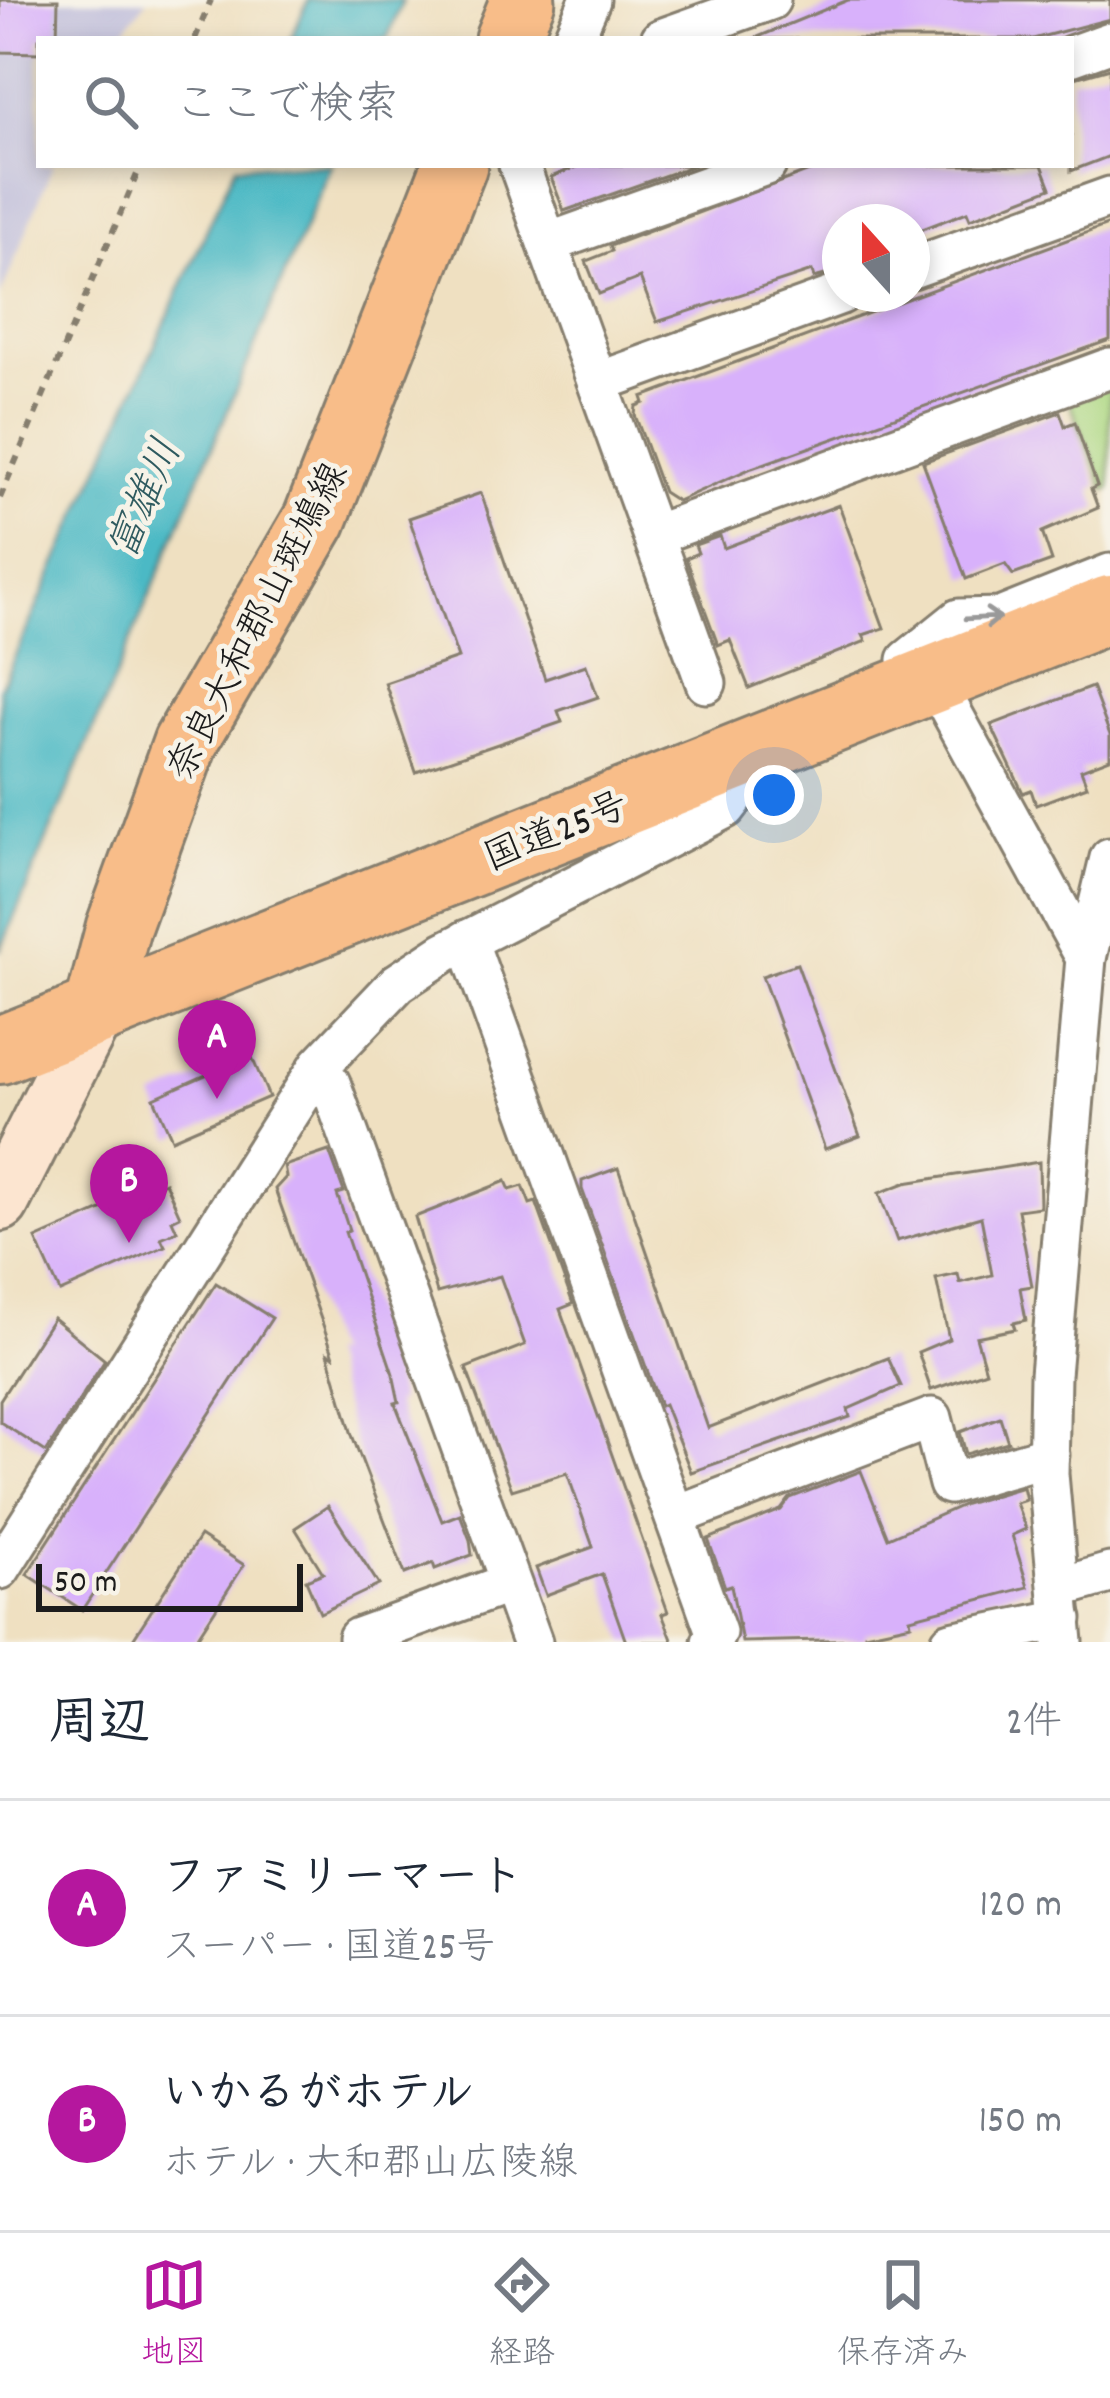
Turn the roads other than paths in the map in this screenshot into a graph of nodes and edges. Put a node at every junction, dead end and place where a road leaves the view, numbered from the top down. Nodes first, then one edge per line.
1 (523, 0) edge
2 (590, 0) edge
3 (770, 0) edge
4 (508, 36) edge
5 (574, 36) edge
6 (670, 36) edge
7 (1110, 42) edge
8 (1074, 55) edge
9 (454, 168) edge
10 (520, 168) edge
11 (758, 168) edge
12 (1110, 197) edge
13 (548, 243) junction
14 (930, 262) edge
15 (822, 301) edge
16 (1110, 368) edge
17 (598, 382) junction
18 (654, 535) junction
19 (1110, 574) edge
20 (1110, 609) edge
21 (706, 683) dead end
22 (920, 684) junction
23 (734, 757) junction
24 (1110, 858) edge
25 (467, 940) junction
26 (1086, 958) junction
27 (96, 1012) junction
28 (0, 1050) edge
29 (330, 1083) dead end
30 (0, 1202) edge
31 (1049, 1455) junction
32 (675, 1516) junction
33 (0, 1569) edge
34 (510, 1583) junction
35 (1074, 1598) edge
36 (360, 1642) edge
37 (532, 1642) edge
38 (712, 1642) edge
39 (951, 1642) edge

1 - 4 main road
2 - 5 street
3 - 6 street
7 - 8 street
9 - 27 main road, 奈良大和郡山斑鳩線
10 - 13 street
11 - 13 street
12 - 14 street
13 - 17 street
15 - 17 street
16 - 18 street
17 - 18 street
18 - 21 street
22 -> 19 street
20 - 22 highway, 国道25号
22 - 23 highway, 国道25号
22 - 26 street
23 - 25 street
23 - 27 highway, 国道25号
24 - 26 street
25 - 32 street
25 - 33 street
26 - 31 street
27 - 28 highway, 国道25号
27 - 30 main road
29 - 34 street
31 - 32 street
31 - 35 street
32 - 38 street
34 - 36 street
34 - 37 street
35 - 39 street

